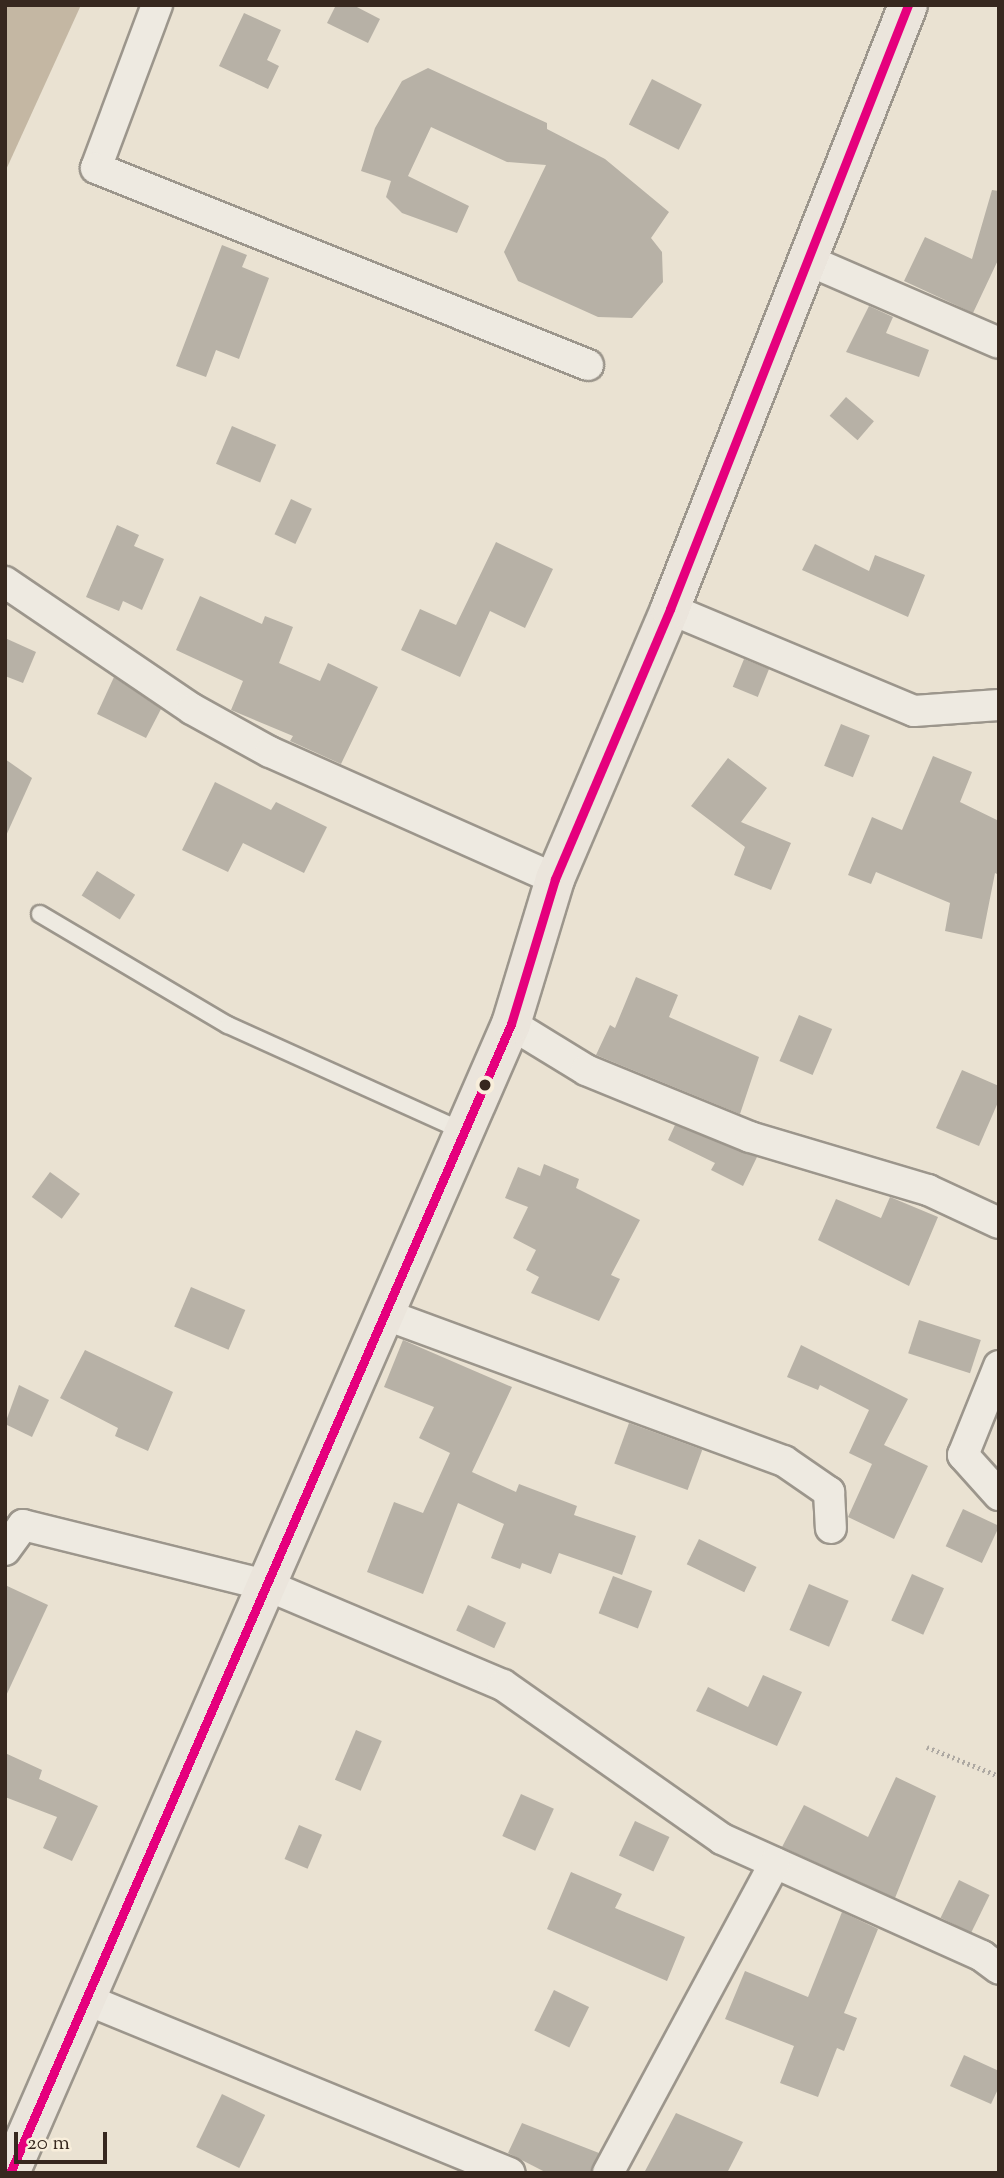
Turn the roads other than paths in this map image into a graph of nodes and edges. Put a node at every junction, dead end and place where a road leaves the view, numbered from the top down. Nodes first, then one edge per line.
1 (157, 5) edge
2 (908, 5) edge
3 (805, 259) junction
4 (999, 344) edge
5 (588, 365) dead end
6 (5, 582) edge
7 (670, 608) junction
8 (999, 705) edge
9 (555, 878) junction
10 (40, 914) dead end
11 (511, 1024) junction
12 (463, 1130) junction
13 (999, 1223) edge
14 (384, 1314) junction
15 (999, 1366) edge
16 (999, 1495) edge
17 (831, 1528) dead end
18 (5, 1550) edge
19 (267, 1585) junction
20 (775, 1863) junction
21 (999, 1969) edge
22 (85, 1999) junction
23 (10, 2173) edge
24 (510, 2173) edge
25 (608, 2173) edge

1 - 5 street
2 - 3 highway
3 - 4 street
3 - 7 highway
6 - 9 street
7 - 8 street
7 - 9 highway
9 - 11 highway
10 - 12 lane
11 - 12 highway
11 - 13 street
12 - 14 highway
14 - 17 street
14 - 19 highway
15 - 16 street
18 - 19 street
19 - 20 street
19 - 22 highway
20 - 21 street
20 - 25 street
22 - 23 highway
22 - 24 street

